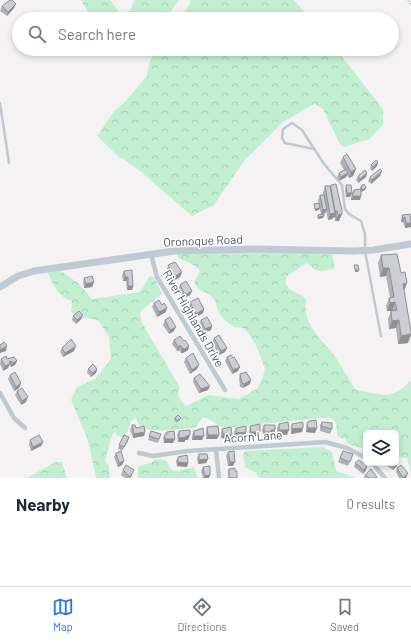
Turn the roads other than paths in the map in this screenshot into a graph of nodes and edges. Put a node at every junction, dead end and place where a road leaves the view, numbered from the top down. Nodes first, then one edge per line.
1 (0, 103) edge
2 (314, 149) junction
3 (9, 163) dead end
4 (411, 244) edge
5 (365, 251) junction
6 (151, 254) junction
7 (0, 287) edge
8 (381, 336) dead end
9 (224, 390) dead end
10 (0, 393) edge
11 (25, 428) dead end
12 (216, 449) junction
13 (139, 453) dead end
14 (363, 456) edge
15 (375, 466) edge
16 (219, 478) edge
17 (386, 478) edge

1 - 3 lane
2 - 2 lane
2 - 5 lane
4 - 5 street, Oronoque Road
5 - 6 street, Oronoque Road
5 - 8 lane
6 - 7 street, Oronoque Road
6 - 9 street, River Highlands Drive
10 - 11 street
12 - 13 street, Acorn Lane
12 - 14 street, Acorn Lane
12 - 16 street
15 - 17 street

